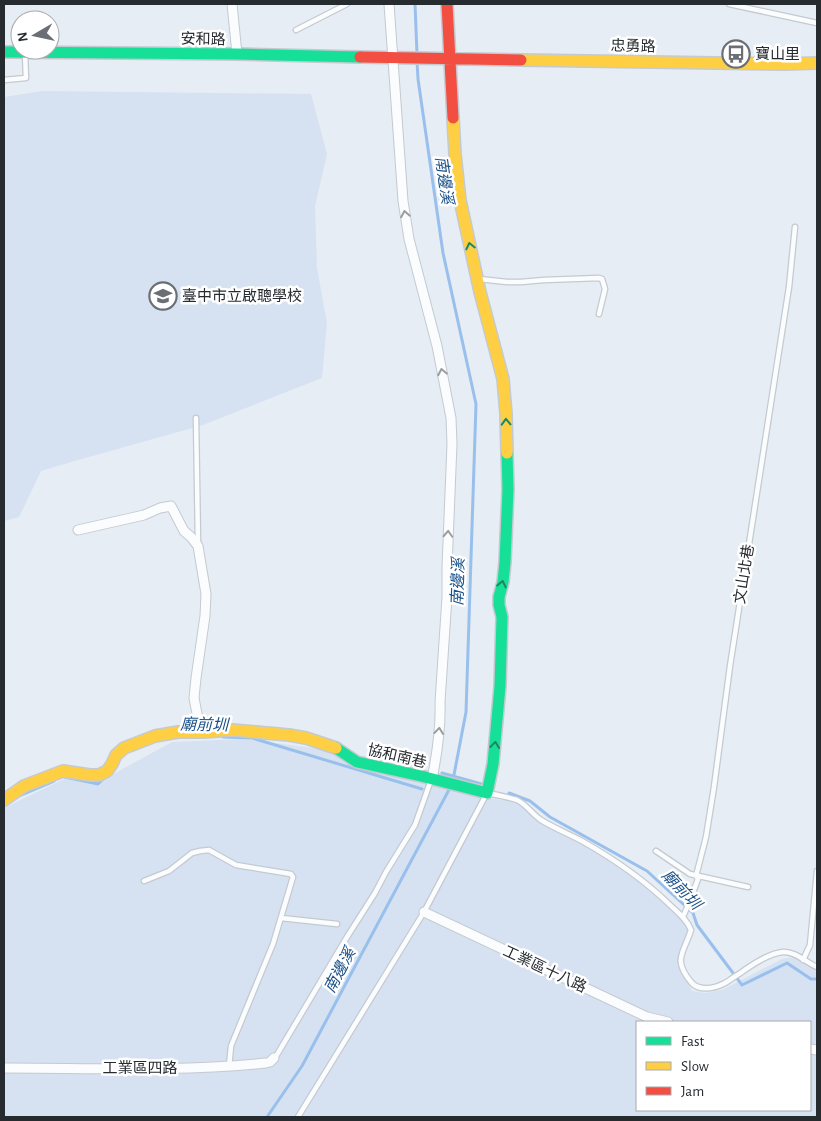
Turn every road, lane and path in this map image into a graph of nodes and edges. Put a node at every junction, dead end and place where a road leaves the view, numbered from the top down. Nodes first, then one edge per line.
1 (232, 4) edge
2 (347, 4) edge
3 (389, 4) edge
4 (447, 4) edge
5 (729, 4) edge
6 (817, 23) edge
7 (296, 30) dead end
8 (60, 53) edge
9 (237, 54) junction
10 (397, 58) junction
11 (449, 58) junction
12 (25, 60) edge
13 (817, 63) edge
14 (4, 80) edge
15 (795, 227) dead end
16 (477, 279) junction
17 (599, 314) dead end
18 (196, 418) dead end
19 (78, 530) dead end
20 (198, 546) junction
21 (203, 732) junction
22 (432, 779) junction
23 (488, 793) junction
24 (4, 800) edge
25 (656, 851) dead end
26 (817, 871) edge
27 (696, 876) junction
28 (144, 881) dead end
29 (748, 887) dead end
30 (424, 912) junction
31 (683, 917) junction
32 (281, 918) junction
33 (337, 924) dead end
34 (803, 960) junction
35 (817, 967) edge
36 (664, 1021) edge
37 (274, 1058) joint
38 (229, 1067) junction
39 (4, 1068) edge
40 (298, 1117) edge

1 - 9 street
2 - 7 lane
3 - 10 street
4 - 11 street
5 - 6 lane
8 - 9 street, 安和路
9 - 10 street, 安和路
10 - 11 street, 安和路
22 -> 10 street
11 - 13 street, 忠勇路
16 -> 11 street
12 - 14 lane
15 - 27 lane, 文山北巷
16 - 17 lane
23 -> 16 street
18 - 20 lane
19 - 20 street
20 - 21 street
21 - 22 street, 協和南巷
21 - 24 street, 協和南巷
22 - 23 street
22 - 37 lane, 協和南巷
23 - 30 lane
23 - 31 lane
25 - 27 lane
26 - 34 lane
27 - 29 lane
27 - 31 lane, 文山北巷
28 - 32 lane
30 - 36 street, 工業區十八路
30 - 40 lane
31 - 34 lane
32 - 33 lane
32 - 38 lane
34 - 35 lane
37 - 38 street, 工業區四路
38 - 39 street, 工業區四路

